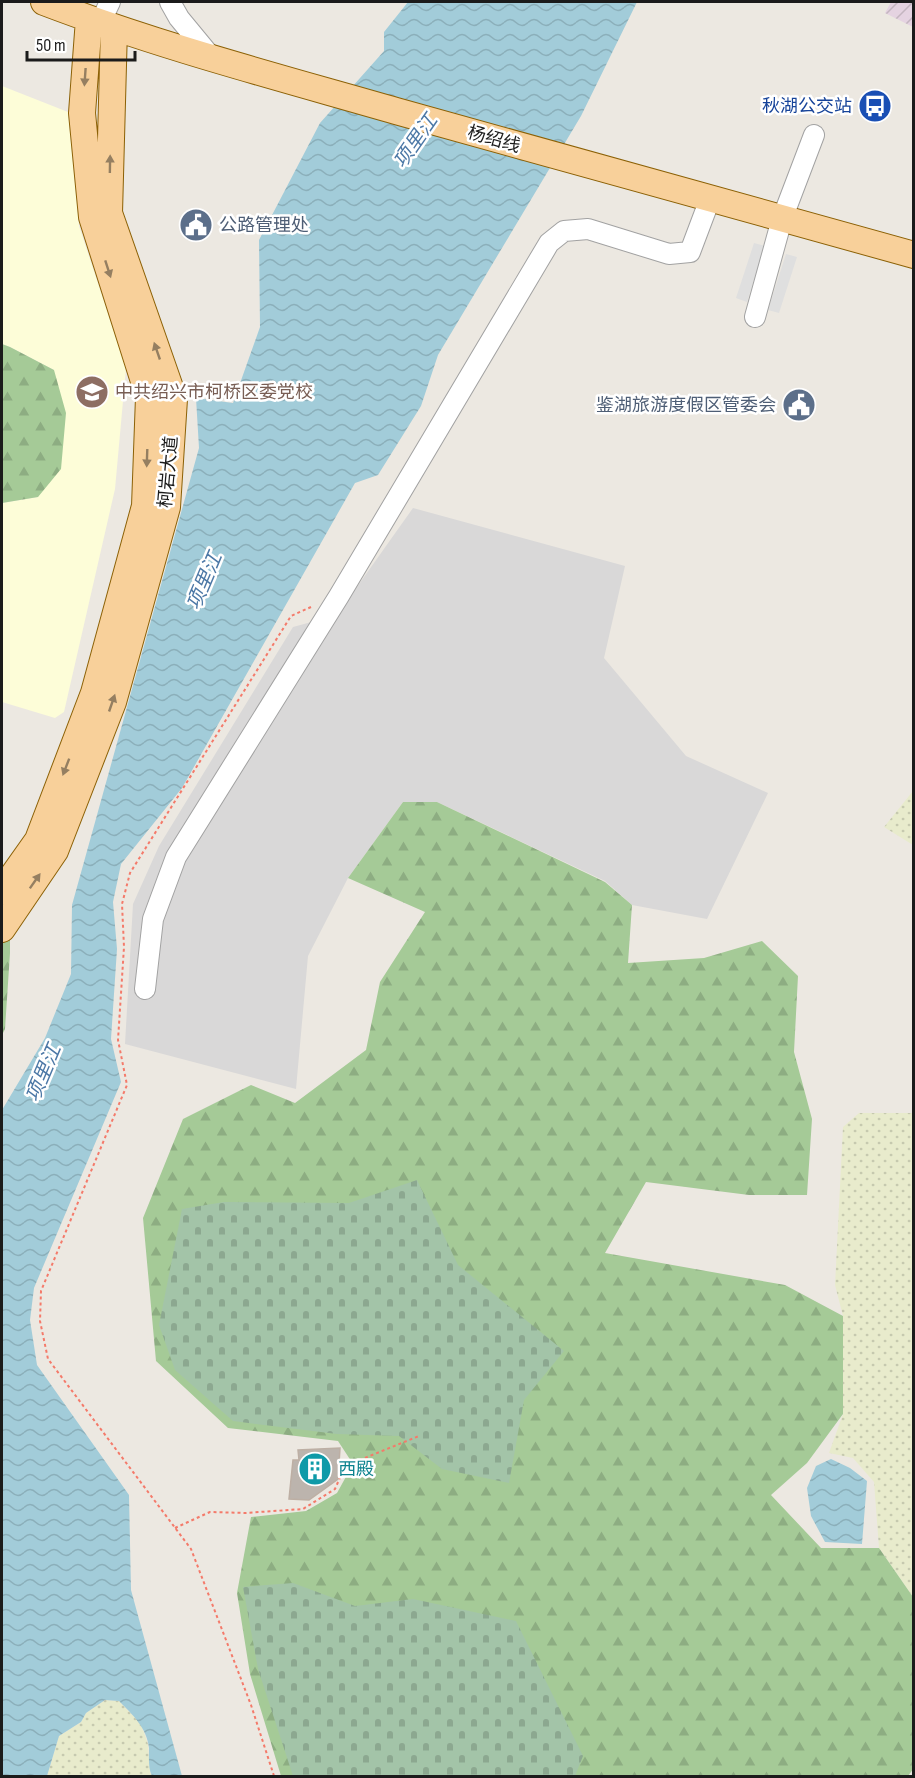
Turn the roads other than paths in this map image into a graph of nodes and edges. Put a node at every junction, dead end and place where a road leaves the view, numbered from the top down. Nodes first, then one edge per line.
1 (44, 2) edge
2 (170, 2) edge
3 (103, 18) edge
4 (212, 58) junction
5 (814, 135) dead end
6 (710, 199) junction
7 (782, 219) junction
8 (914, 255) edge
9 (755, 317) dead end
10 (2, 891) edge
11 (2, 929) edge
12 (145, 988) dead end

1 - 3 main road, 杨绍线
2 - 4 street
3 - 4 main road, 杨绍线
3 -> 10 main road, 柯岩大道
11 -> 3 main road, 柯岩大道
4 - 6 main road, 杨绍线
5 - 7 street
6 - 7 main road, 杨绍线
6 - 12 street
7 - 8 main road, 杨绍线
7 - 9 street

